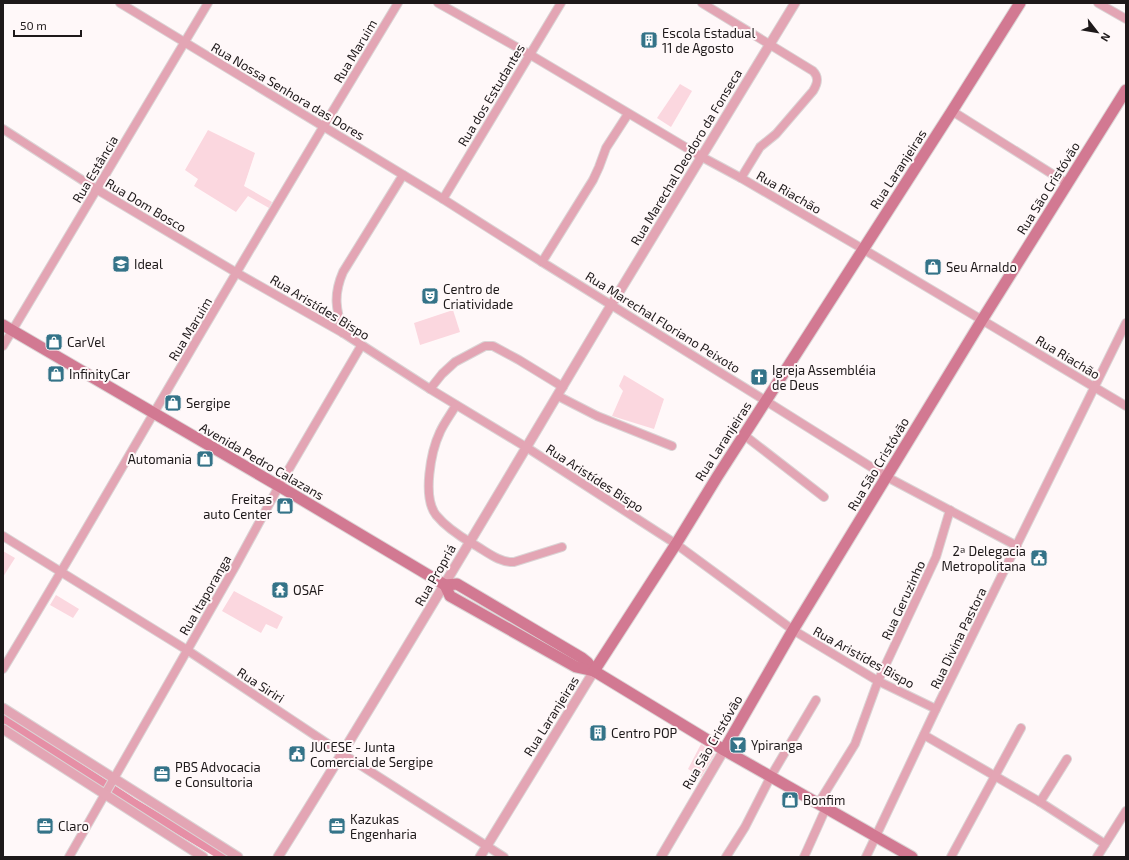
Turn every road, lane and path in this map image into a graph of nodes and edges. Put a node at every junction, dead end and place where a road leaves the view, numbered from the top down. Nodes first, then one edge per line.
1 (120, 3) edge
2 (208, 3) edge
3 (398, 3) edge
4 (438, 3) edge
5 (560, 3) edge
6 (702, 3) edge
7 (795, 3) edge
8 (1020, 3) edge
9 (1098, 3) edge
10 (1126, 19) edge
11 (184, 42) junction
12 (770, 45) junction
13 (529, 54) junction
14 (1126, 90) edge
15 (952, 111) junction
16 (628, 114) junction
17 (323, 127) junction
18 (3, 130) edge
19 (702, 158) junction
20 (402, 175) junction
21 (741, 178) junction
22 (1068, 184) junction
23 (96, 189) junction
24 (443, 199) junction
25 (863, 249) junction
26 (542, 262) junction
27 (237, 273) junction
28 (611, 304) junction
29 (982, 320) junction
30 (1126, 323) edge
31 (7, 328) edge
32 (342, 333) junction
33 (3, 346) edge
34 (362, 346) junction
35 (563, 387) junction
36 (1095, 387) junction
37 (430, 389) junction
38 (558, 396) junction
39 (766, 401) junction
40 (456, 406) junction
41 (1126, 406) edge
42 (153, 413) junction
43 (744, 435) junction
44 (672, 446) dead end
45 (526, 448) junction
46 (887, 477) junction
47 (279, 486) junction
48 (824, 497) dead end
49 (950, 510) junction
50 (3, 536) edge
51 (470, 542) junction
52 (676, 544) junction
53 (1017, 546) junction
54 (562, 548) dead end
55 (62, 573) junction
56 (445, 585) junction
57 (793, 630) junction
58 (187, 650) junction
59 (3, 669) edge
60 (594, 672) junction
61 (878, 681) junction
62 (816, 700) dead end
63 (3, 708) edge
64 (936, 709) junction
65 (1021, 728) dead end
66 (3, 729) edge
67 (924, 735) junction
68 (724, 750) junction
69 (343, 754) junction
70 (1067, 759) dead end
71 (771, 776) junction
72 (995, 777) junction
73 (109, 787) junction
74 (1040, 802) junction
75 (822, 806) junction
76 (1126, 811) edge
77 (876, 837) junction
78 (1105, 844) junction
79 (487, 846) junction
80 (69, 857) edge
81 (204, 857) edge
82 (238, 857) edge
83 (278, 857) edge
84 (480, 857) edge
85 (504, 857) edge
86 (660, 857) edge
87 (726, 857) edge
88 (804, 857) edge
89 (866, 857) edge
90 (912, 857) edge
91 (951, 857) edge
92 (1097, 857) edge

1 - 11 street, Rua Nossa Senhora das Dores
2 - 11 street, Rua Estância
3 - 17 street, Rua Maruim
4 - 13 street, Rua Riachão
5 - 13 street, Rua dos Estudantes
6 - 12 street
7 - 12 street, Rua Marechal Deodoro da Fonseca
8 - 15 main road, Rua Laranjeiras
9 - 10 street
11 - 17 street, Rua Nossa Senhora das Dores
11 - 23 street, Rua Estância
12 - 19 street, Rua Marechal Deodoro da Fonseca
12 - 21 street
13 - 16 street, Rua Riachão
13 - 24 street, Rua dos Estudantes
14 - 22 main road, Rua São Cristóvão
15 - 22 street
15 - 25 main road, Rua Laranjeiras
16 - 19 street, Rua Riachão
16 - 26 street
17 - 20 street, Rua Nossa Senhora das Dores
17 - 27 street, Rua Maruim
18 - 23 street, Rua Dom Bosco
19 - 21 street, Rua Riachão
19 - 28 street, Rua Marechal Deodoro da Fonseca
20 - 24 street, Rua Nossa Senhora das Dores
20 - 32 street
21 - 25 street, Rua Riachão
22 - 29 main road, Rua São Cristóvão
23 - 27 street, Rua Dom Bosco
23 - 31 street, Rua Estância
24 - 26 street, Rua Marechal Floriano Peixoto
25 - 29 street, Rua Riachão
25 - 39 main road, Rua Laranjeiras
26 - 28 street, Rua Marechal Floriano Peixoto
27 - 32 street, Rua Aristídes Bispo
27 - 42 street, Rua Maruim
28 - 35 street, Rua Propriá
28 - 39 street, Rua Marechal Floriano Peixoto
29 - 36 street, Rua Riachão
29 - 46 main road, Rua São Cristóvão
30 - 36 street, Rua Divina Pastora
31 - 33 street, Rua Estância
31 - 42 main road, Avenida Pedro Calazans
32 - 34 street, Rua Aristídes Bispo
34 - 37 street, Rua Aristídes Bispo
34 - 47 street, Rua Itaporanga
35 - 37 street
35 - 38 street, Rua Propriá
36 - 41 street, Rua Riachão
36 - 53 street, Rua Divina Pastora
37 - 40 street, Rua Aristídes Bispo
38 - 44 street
38 - 45 street, Rua Propriá
39 - 43 main road, Rua Laranjeiras
39 - 46 street, Rua Marechal Floriano Peixoto
40 - 45 street, Rua Aristídes Bispo
40 - 51 street
42 - 47 main road, Avenida Pedro Calazans
42 - 55 street, Rua Maruim
43 - 48 street
43 - 52 main road, Rua Laranjeiras
45 - 51 street, Rua Propriá
45 - 52 street, Rua Aristídes Bispo
46 - 49 street, Rua Marechal Floriano Peixoto
46 - 57 main road, Rua São Cristóvão
47 - 56 main road, Avenida Pedro Calazans
47 - 58 street, Rua Itaporanga
49 - 53 street, Rua Marechal Floriano Peixoto
49 - 61 street, Rua Geruzinho
50 - 55 street, Rua Siriri
51 - 54 street
51 - 56 street, Rua Propriá
52 - 57 street, Rua Aristídes Bispo
52 - 60 main road, Rua Laranjeiras
53 - 64 street, Rua Divina Pastora
55 - 58 street, Rua Siriri
55 - 59 street, Rua Maruim
56 - 60 main road, Avenida Pedro Calazans
56 - 69 street, Rua Propriá
57 - 61 street, Rua Aristídes Bispo
57 - 68 main road, Rua São Cristóvão
58 - 69 street, Rua Siriri
58 - 73 street, Rua Itaporanga
60 - 68 main road, Avenida Pedro Calazans
60 - 79 street, Rua Laranjeiras
61 - 64 street, Rua Aristídes Bispo
61 - 75 street, Rua Geruzinho
62 - 71 street
63 - 73 street
64 - 67 street, Rua Divina Pastora
65 - 72 street
66 - 73 street
67 - 72 street
67 - 77 street, Rua Divina Pastora
68 - 71 main road, Avenida Pedro Calazans
68 - 86 street, Rua São Cristóvão
69 - 79 street, Rua Siriri
69 - 83 street, Rua Propriá
70 - 74 street
71 - 75 main road, Avenida Pedro Calazans
71 - 87 street
72 - 74 street
72 - 91 street
73 - 80 street, Rua Itaporanga
73 - 81 street
73 - 82 street
74 - 78 street
75 - 77 main road, Avenida Pedro Calazans
75 - 88 street, Rua Geruzinho
76 - 78 street
77 - 89 street, Rua Divina Pastora
77 - 90 main road, Avenida Pedro Calazans
78 - 92 street
79 - 84 street, Rua Laranjeiras
79 - 85 street, Rua Siriri

